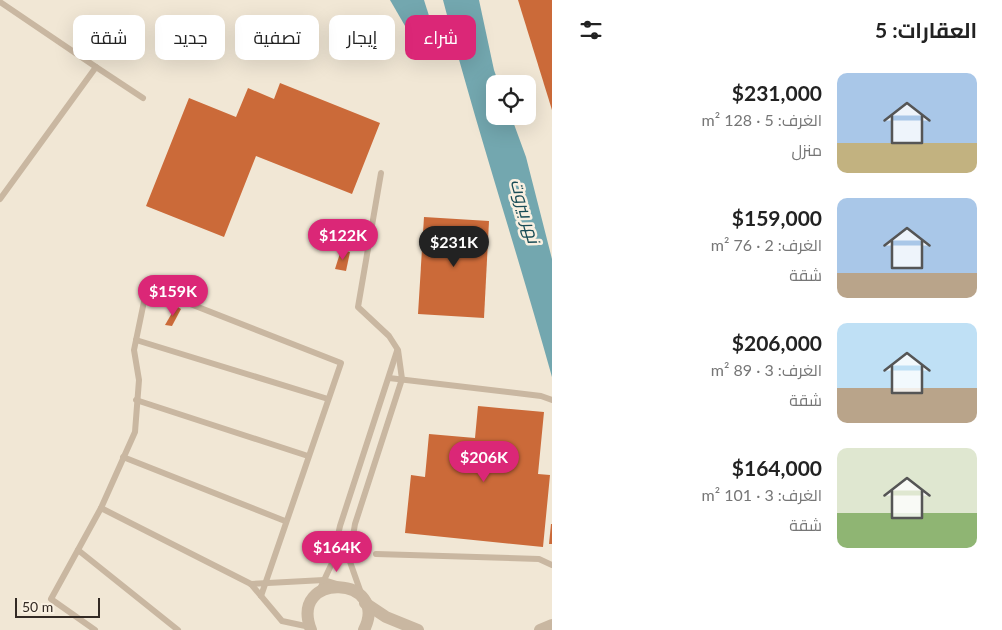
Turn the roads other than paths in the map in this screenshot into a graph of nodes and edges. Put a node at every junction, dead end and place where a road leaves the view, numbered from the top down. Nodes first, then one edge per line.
1 (0, 2) edge
2 (96, 68) junction
3 (143, 98) dead end
4 (381, 173) dead end
5 (0, 199) edge
6 (136, 340) junction
7 (398, 350) junction
8 (388, 378) junction
9 (402, 380) junction
10 (328, 399) junction
11 (136, 400) junction
12 (552, 400) edge
13 (308, 456) junction
14 (123, 457) junction
15 (101, 508) junction
16 (285, 521) junction
17 (78, 550) junction
18 (376, 554) dead end
19 (552, 564) edge
20 (324, 580) junction
21 (266, 583) junction
22 (251, 584) junction
23 (346, 586) junction
24 (317, 594) junction
25 (261, 596) junction
26 (364, 600) junction
27 (552, 625) edge
28 (311, 629) edge
29 (94, 630) edge
30 (178, 630) edge
31 (364, 630) edge
32 (418, 630) edge
33 (540, 630) edge

1 - 2 lane
2 - 3 lane
2 - 5 lane
4 - 7 lane
6 - 10 lane
6 - 10 lane
6 - 11 lane
7 - 8 lane
7 - 9 lane
8 - 9 lane
8 - 20 lane
9 - 12 lane
9 - 26 lane
10 - 13 lane
11 - 13 lane
11 - 14 lane
13 - 16 lane
14 - 15 lane
14 - 16 lane
15 - 17 lane
15 - 22 lane
16 - 21 lane
17 - 29 lane
17 - 30 lane
18 - 19 lane
20 - 21 lane
20 - 23 lane
20 - 24 lane
21 - 22 lane
21 - 25 lane
22 - 25 lane
23 - 24 street
23 - 26 street
24 - 28 street
25 - 28 lane
26 - 31 street
26 - 32 street
27 - 33 street

